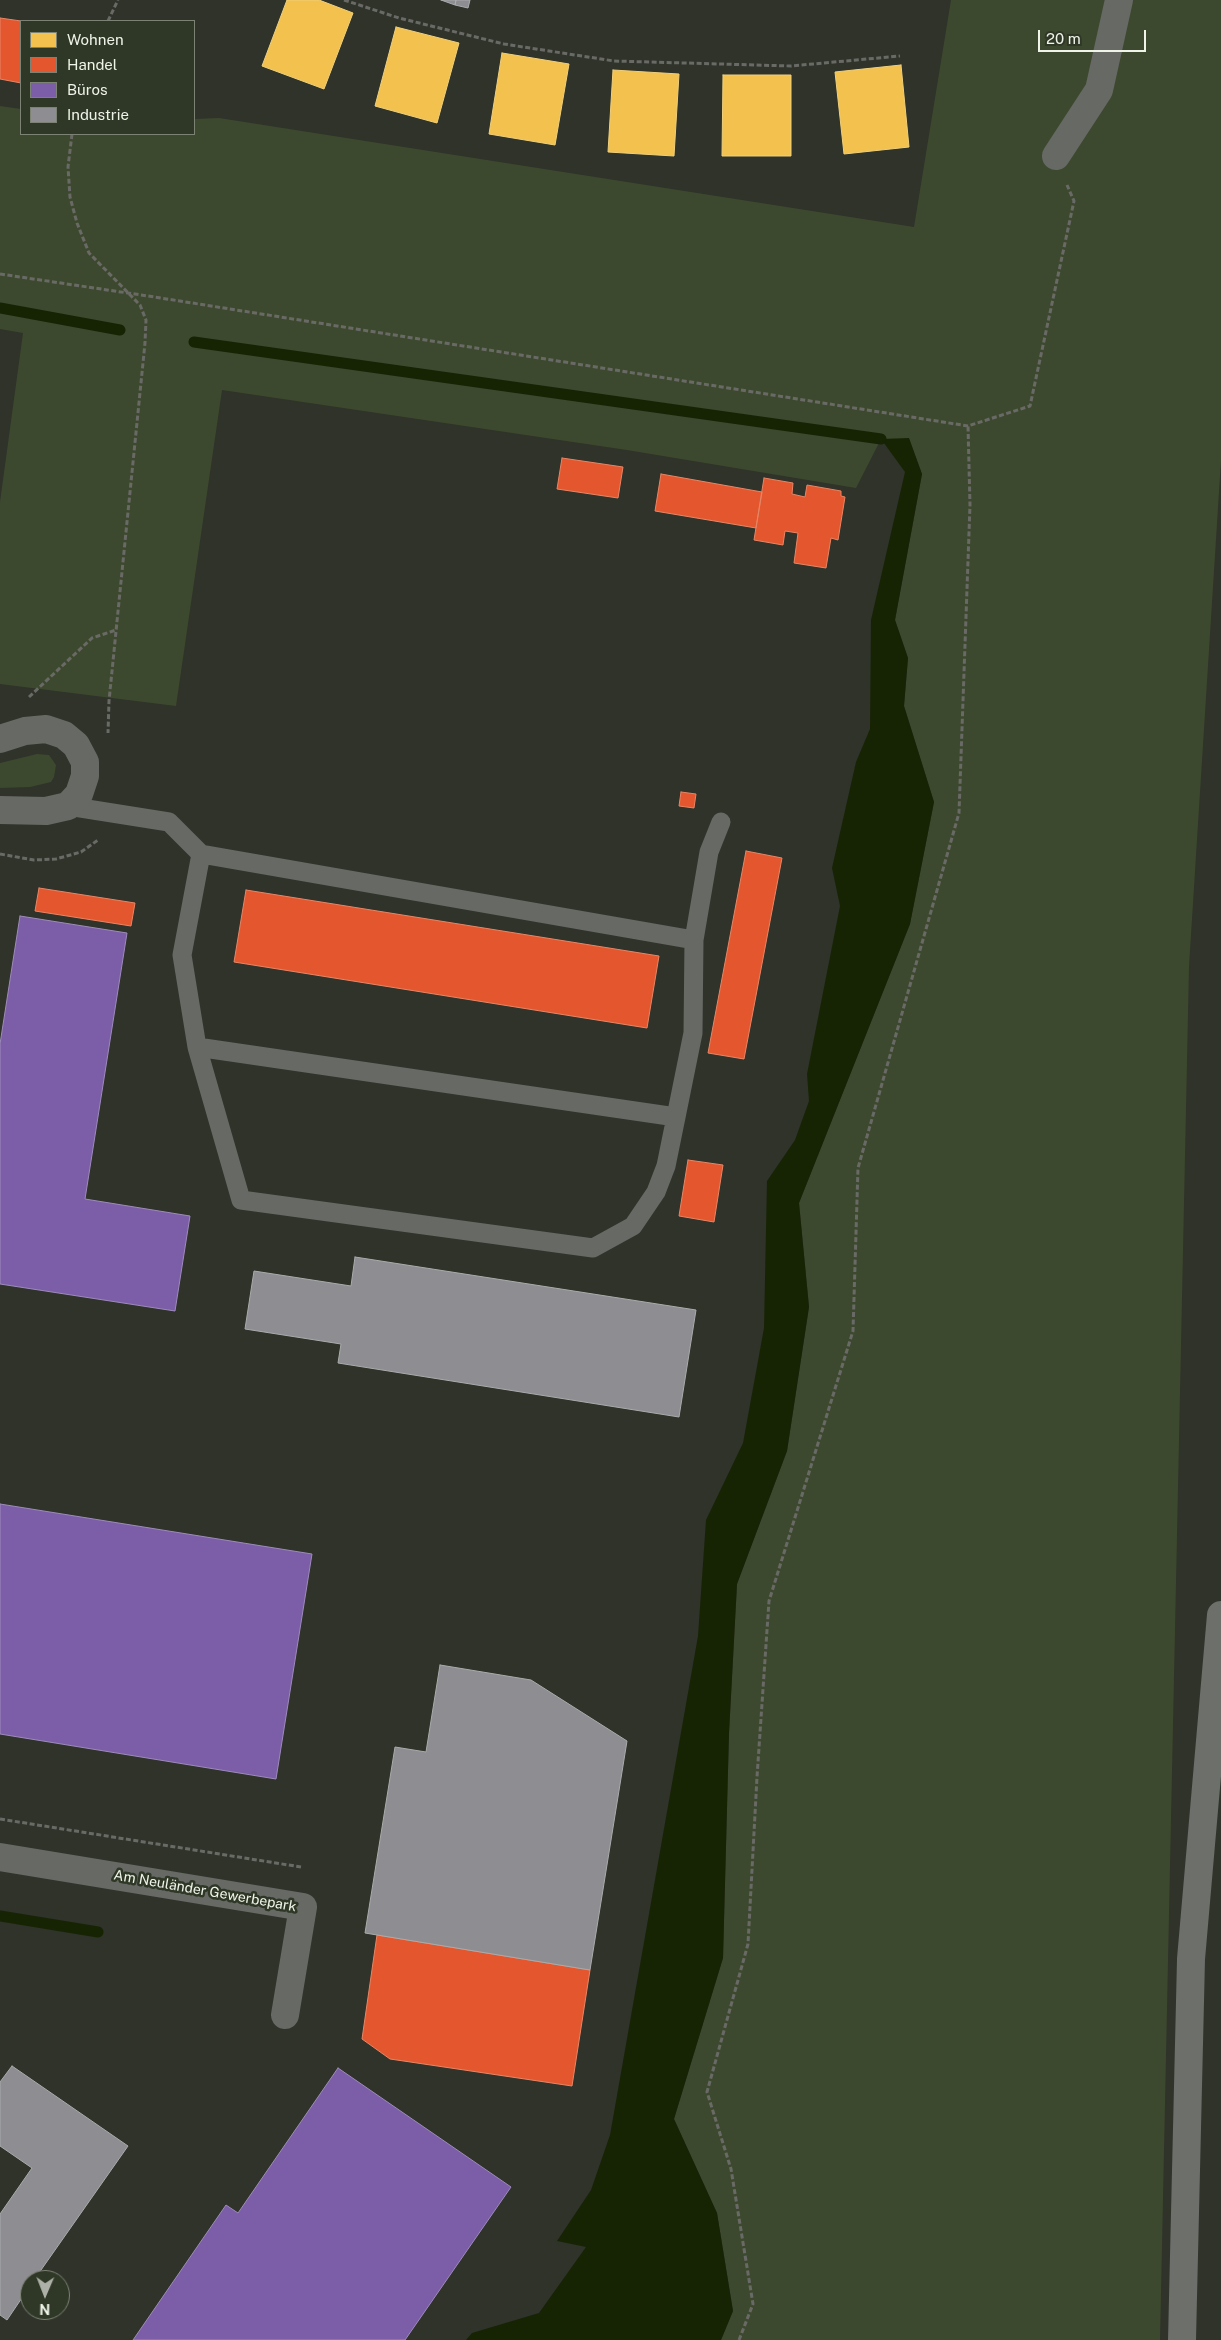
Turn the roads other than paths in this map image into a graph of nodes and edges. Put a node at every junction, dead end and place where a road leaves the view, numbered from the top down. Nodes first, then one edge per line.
1 (1118, 0) edge
2 (1056, 156) road end
3 (0, 739) edge
4 (68, 806) junction
5 (0, 810) edge
6 (721, 822) dead end
7 (201, 854) junction
8 (694, 940) junction
9 (197, 1047) junction
10 (676, 1117) junction
11 (1221, 1614) edge
12 (0, 1857) edge
13 (286, 2015) dead end
14 (1182, 2340) edge

1 - 2 street
3 - 4 street
4 - 5 street
4 - 7 lane
6 - 8 lane
7 - 8 lane
7 - 9 lane
8 - 10 lane
9 - 10 lane
9 - 10 lane
11 - 14 highway
12 - 13 street, Am Neuländer Gewerbepark

